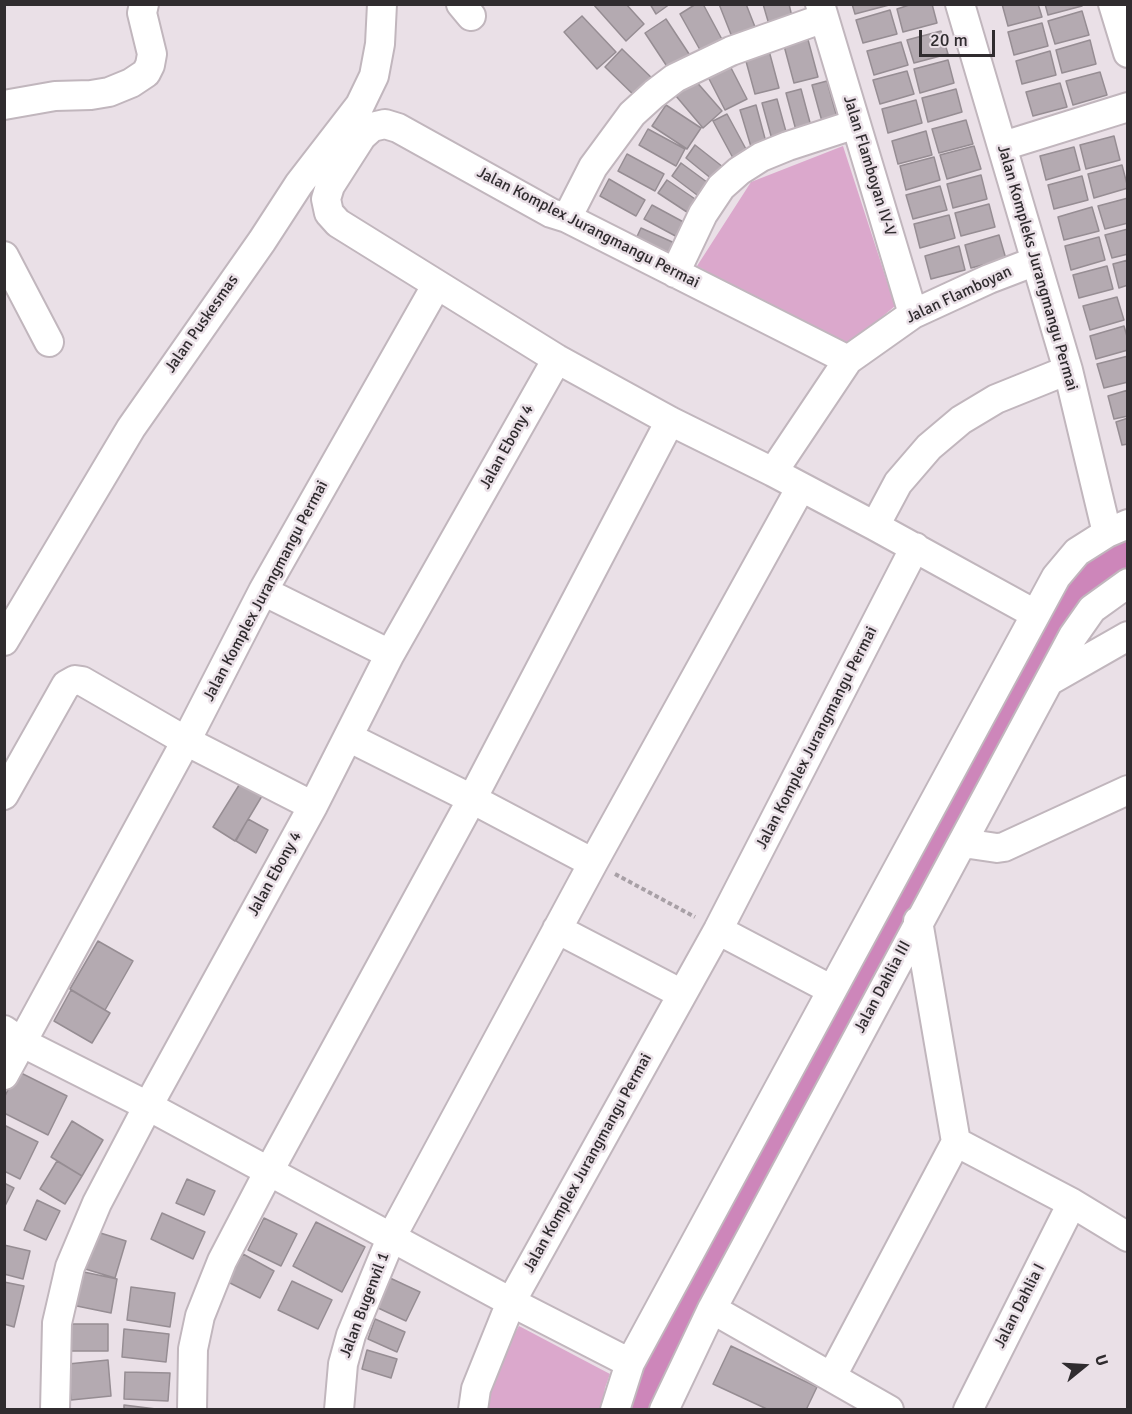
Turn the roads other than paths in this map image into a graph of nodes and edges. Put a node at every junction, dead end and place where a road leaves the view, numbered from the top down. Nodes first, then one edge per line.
1 (144, 4) edge
2 (382, 4) edge
3 (960, 4) edge
4 (1113, 4) edge
5 (822, 11) edge
6 (1128, 53) edge
7 (4, 105) edge
8 (1128, 107) edge
9 (856, 124) junction
10 (1003, 146) junction
11 (567, 218) junction
12 (4, 256) edge
13 (1036, 261) junction
14 (675, 273) junction
15 (436, 286) junction
16 (913, 314) junction
17 (49, 342) dead end
18 (557, 359) junction
19 (848, 360) junction
20 (1068, 370) junction
21 (670, 421) junction
22 (773, 472) junction
23 (801, 486) junction
24 (875, 526) junction
25 (1117, 529) edge
26 (915, 547) junction
27 (1128, 583) edge
28 (263, 591) junction
29 (1035, 614) junction
30 (1128, 636) edge
31 (4, 641) edge
32 (390, 654) junction
33 (1049, 681) junction
34 (348, 737) junction
35 (186, 741) junction
36 (1128, 790) edge
37 (4, 795) edge
38 (472, 799) junction
39 (313, 806) junction
40 (963, 843) junction
41 (593, 863) junction
42 (918, 921) junction
43 (557, 929) junction
44 (718, 930) junction
45 (832, 990) junction
46 (682, 994) junction
47 (14, 1036) edge
48 (4, 1075) edge
49 (148, 1106) junction
50 (956, 1142) junction
51 (269, 1171) junction
52 (1072, 1203) junction
53 (392, 1236) junction
54 (1128, 1237) edge
55 (511, 1302) junction
56 (712, 1310) junction
57 (630, 1363) junction
58 (837, 1367) junction
59 (55, 1410) edge
60 (192, 1410) edge
61 (339, 1410) edge
62 (473, 1410) edge
63 (615, 1410) edge
64 (664, 1410) edge
65 (889, 1410) edge
66 (968, 1410) edge

1 - 7 street
2 - 31 street, Jalan Puskesmas
3 - 10 street, Jalan Kompleks Jurangmangu Permai
4 - 6 street
5 - 9 street, Jalan Flamboyan IV-V
5 - 11 street, Jalan Flamboyan IV-V
8 - 10 street
9 - 14 street
9 - 16 street, Jalan Flamboyan IV-V
10 - 13 street, Jalan Kompleks Jurangmangu Permai
11 - 14 street, Jalan Komplex Jurangmangu Permai
11 - 15 street, Jalan Komplex Jurangmangu Permai
12 - 17 street
13 - 16 street, Jalan Flamboyan
13 - 20 street, Jalan Kompleks Jurangmangu Permai
14 - 19 street, Jalan Komplex Jurangmangu Permai
15 - 18 street, Jalan Komplex Jurangmangu Permai
15 - 28 street, Jalan Komplex Jurangmangu Permai
16 - 19 street, Jalan Flamboyan
18 - 21 street, Jalan Komplex Jurangmangu Permai
18 - 32 street, Jalan Ebony 4
19 - 22 street, Jalan Flamboyan
20 - 24 street
20 - 25 street, Jalan Kompleks Jurangmangu Permai
21 - 22 street, Jalan Komplex Jurangmangu Permai
21 - 38 street
22 - 23 street, Jalan Komplex Jurangmangu Permai
23 - 24 street, Jalan Komplex Jurangmangu Permai
23 - 41 street
24 - 26 street, Jalan Komplex Jurangmangu Permai
25 - 29 street
26 - 29 street, Jalan Komplex Jurangmangu Permai
26 - 44 street, Jalan Komplex Jurangmangu Permai
27 - 33 street, Jalan Dahlia III
28 - 32 street
28 - 35 street, Jalan Komplex Jurangmangu Permai
29 - 45 street
30 - 33 street
32 - 34 street, Jalan Ebony 4
33 - 40 street, Jalan Dahlia III
34 - 38 street
34 - 39 street, Jalan Ebony 4
35 - 37 street
35 - 39 street
35 - 47 street, Jalan Komplex Jurangmangu Permai
36 - 40 street
38 - 41 street
38 - 51 street
39 - 49 street, Jalan Ebony 4
40 - 42 street, Jalan Dahlia III
41 - 43 street
42 - 50 street
42 - 56 street, Jalan Dahlia III
43 - 46 street
43 - 53 street
44 - 45 street
44 - 46 street, Jalan Komplex Jurangmangu Permai
45 - 57 street
46 - 55 street, Jalan Komplex Jurangmangu Permai
47 - 48 street, Jalan Komplex Jurangmangu Permai
47 - 49 street
49 - 51 street
49 - 59 street, Jalan Ebony 4
50 - 52 street
50 - 58 street
51 - 53 street
51 - 60 street
52 - 54 street
52 - 66 street, Jalan Dahlia I
53 - 55 street
53 - 61 street, Jalan Bugenvil 1
55 - 57 street
55 - 62 street, Jalan Komplex Jurangmangu Permai
56 - 58 street
56 - 64 street, Jalan Dahlia III
57 - 63 street
58 - 65 street

